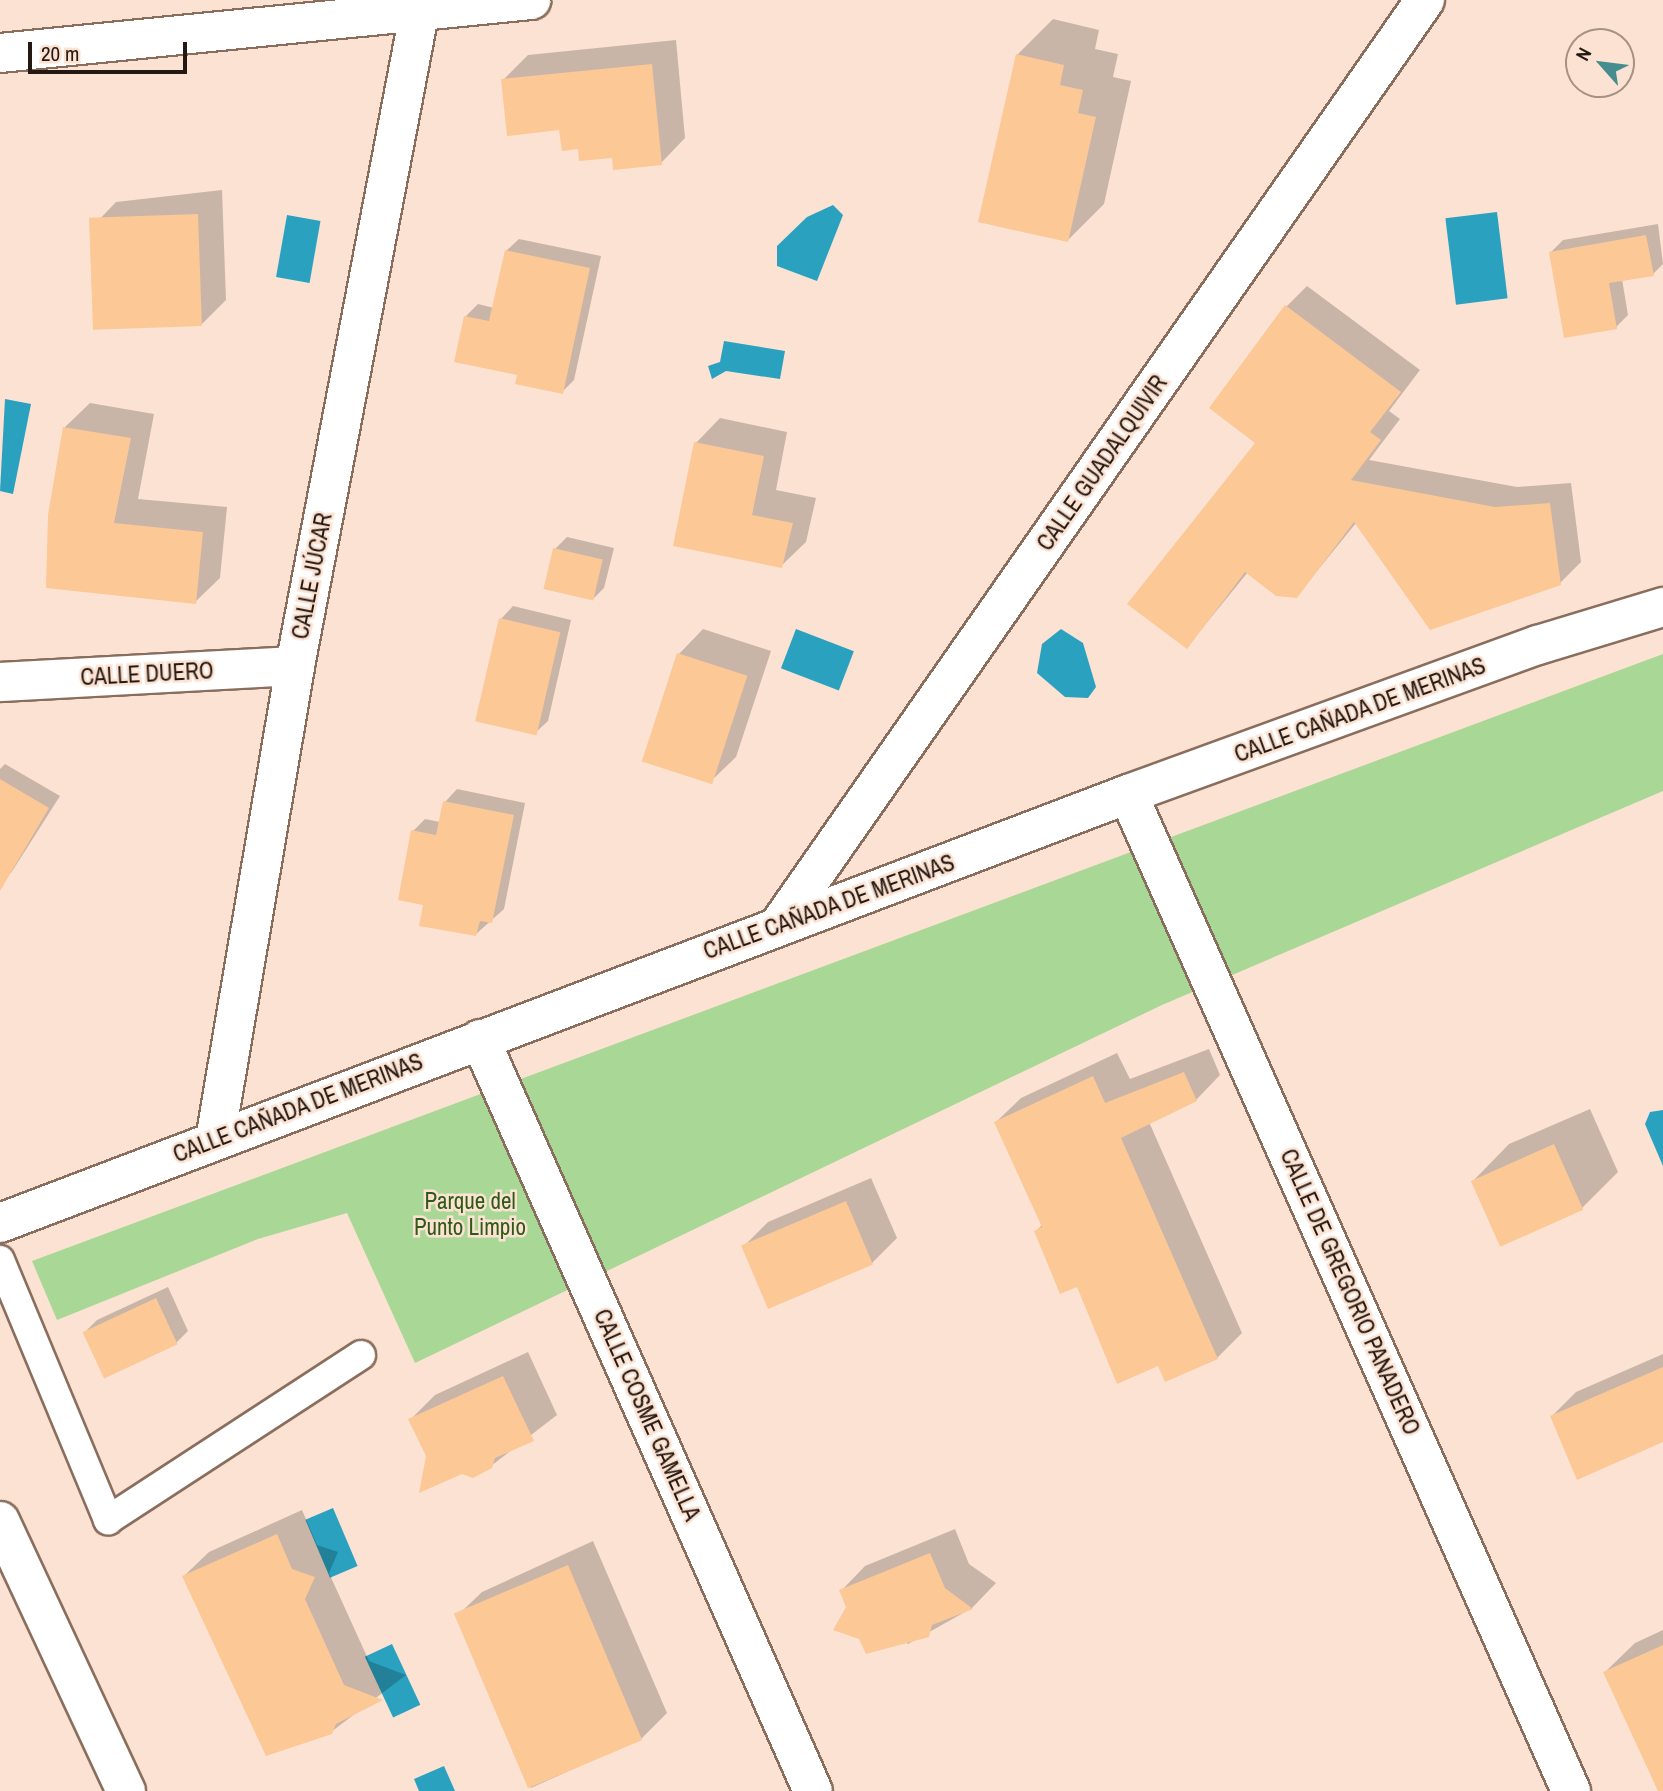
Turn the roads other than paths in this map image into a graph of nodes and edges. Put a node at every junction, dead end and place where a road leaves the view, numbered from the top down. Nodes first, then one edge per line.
1 (531, 0) edge
2 (1425, 0) edge
3 (419, 14) junction
4 (0, 52) edge
5 (1663, 607) edge
6 (295, 666) junction
7 (0, 682) edge
8 (1128, 794) junction
9 (779, 925) junction
10 (480, 1039) junction
11 (215, 1140) junction
12 (0, 1223) edge
13 (0, 1260) edge
14 (361, 1355) dead end
15 (0, 1521) edge
16 (126, 1791) edge
17 (813, 1791) edge
18 (1571, 1791) edge

1 - 3 street
2 - 9 street, CALLE GUADALQUIVIR
3 - 4 street
3 - 6 street, CALLE JÚCAR
5 - 8 street, CALLE CAÑADA DE MERINAS
6 - 7 street, CALLE DUERO
6 - 11 street, CALLE JÚCAR
8 - 9 street, CALLE CAÑADA DE MERINAS
8 - 18 street, CALLE DE GREGORIO PANADERO
9 - 10 street, CALLE CAÑADA DE MERINAS
10 - 11 street, CALLE CAÑADA DE MERINAS
10 - 17 street, CALLE COSME GAMELLA
11 - 12 street, CALLE CAÑADA DE MERINAS
13 - 14 lane
15 - 16 street

